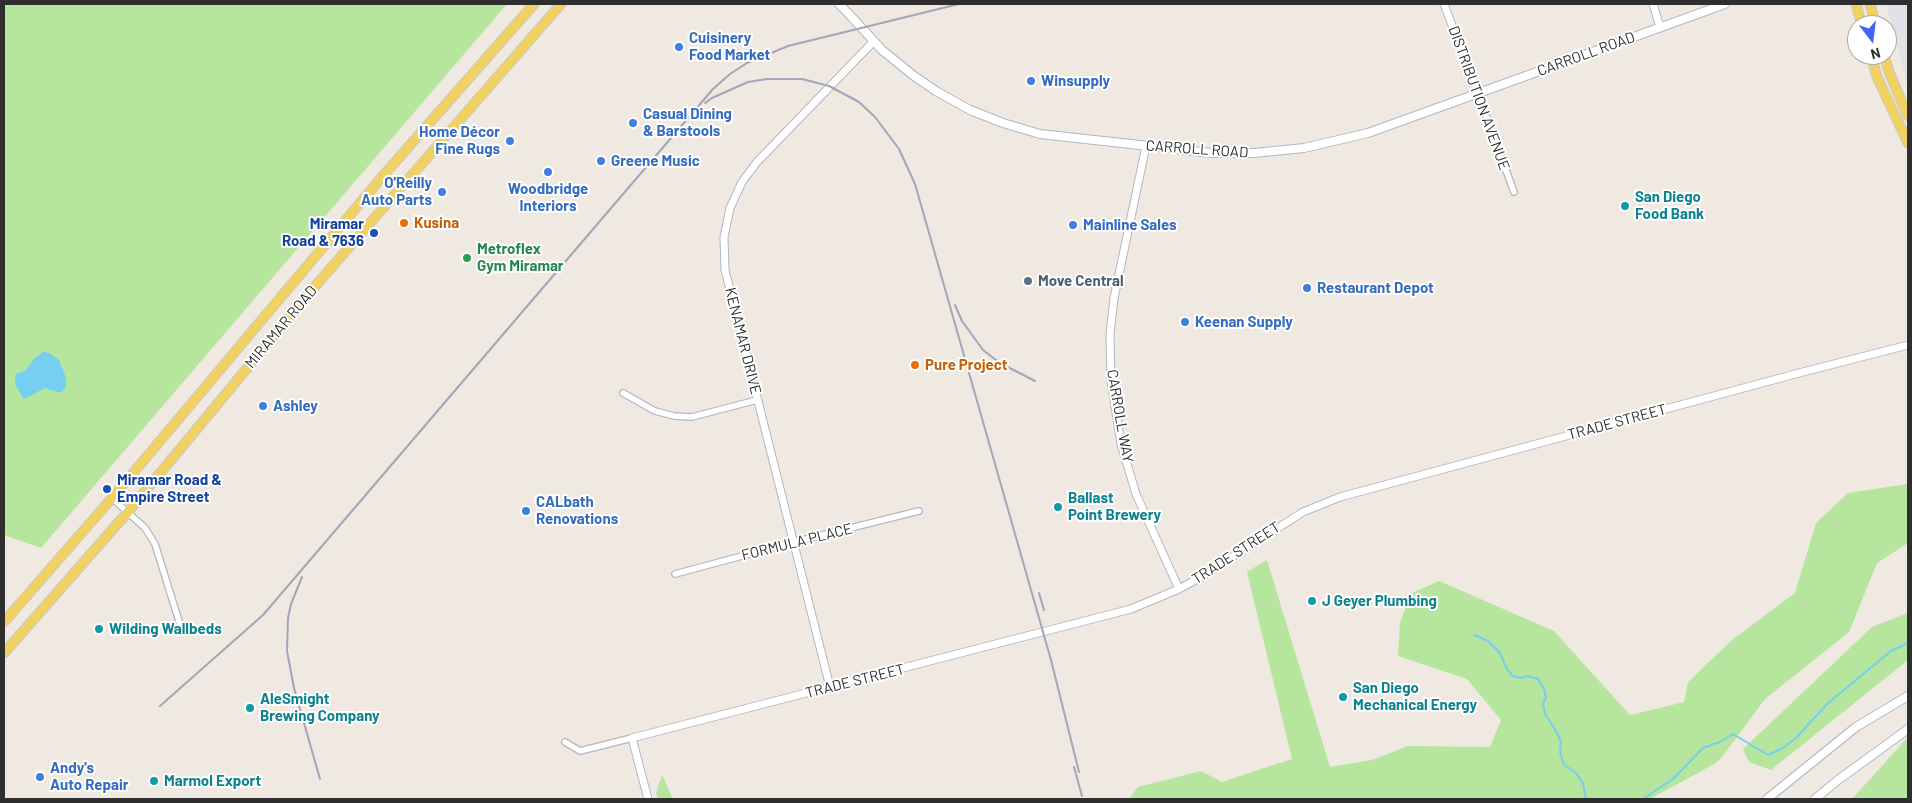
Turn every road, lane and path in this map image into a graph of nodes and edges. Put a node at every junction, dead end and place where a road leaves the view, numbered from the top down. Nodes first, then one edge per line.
1 (534, 4) edge
2 (561, 4) edge
3 (839, 4) edge
4 (1444, 4) edge
5 (1653, 4) edge
6 (1725, 4) edge
7 (1660, 27) junction
8 (874, 41) junction
9 (1874, 65) edge
10 (1887, 65) edge
11 (1478, 94) junction
12 (1908, 116) edge
13 (1908, 143) edge
14 (1146, 146) junction
15 (1514, 192) dead end
16 (1908, 345) edge
17 (623, 392) dead end
18 (757, 400) junction
19 (112, 498) junction
20 (919, 512) dead end
21 (127, 513) junction
22 (794, 542) junction
23 (675, 574) dead end
24 (1179, 590) junction
25 (4, 622) edge
26 (182, 631) dead end
27 (4, 653) edge
28 (830, 687) junction
29 (1908, 696) edge
30 (1908, 729) edge
31 (632, 738) junction
32 (565, 742) dead end
33 (648, 799) edge
34 (1767, 799) edge
35 (1815, 799) edge

1 - 19 main road, MIRAMAR ROAD
2 - 21 main road, MIRAMAR ROAD
3 - 8 main road, CARROLL ROAD
4 - 11 street, DISTRIBUTION AVENUE
5 - 7 street
6 - 7 main road, CARROLL ROAD
7 - 11 main road, CARROLL ROAD
8 - 14 main road, CARROLL ROAD
8 - 18 street, KENAMAR DRIVE
9 - 13 main road
10 - 12 main road
11 - 14 main road, CARROLL ROAD
11 - 15 street, DISTRIBUTION AVENUE
14 - 24 street, CARROLL WAY
16 - 24 street, TRADE STREET
17 - 18 street
18 - 22 street, KENAMAR DRIVE
19 - 21 street
19 - 25 main road, MIRAMAR ROAD
20 - 22 street, FORMULA PLACE
21 - 26 street
21 - 27 main road, MIRAMAR ROAD
22 - 23 street, FORMULA PLACE
22 - 28 street, KENAMAR DRIVE
24 - 28 street, TRADE STREET
28 - 31 street, TRADE STREET
29 - 34 main road
30 - 35 main road
31 - 32 street, TRADE STREET
31 - 33 street

